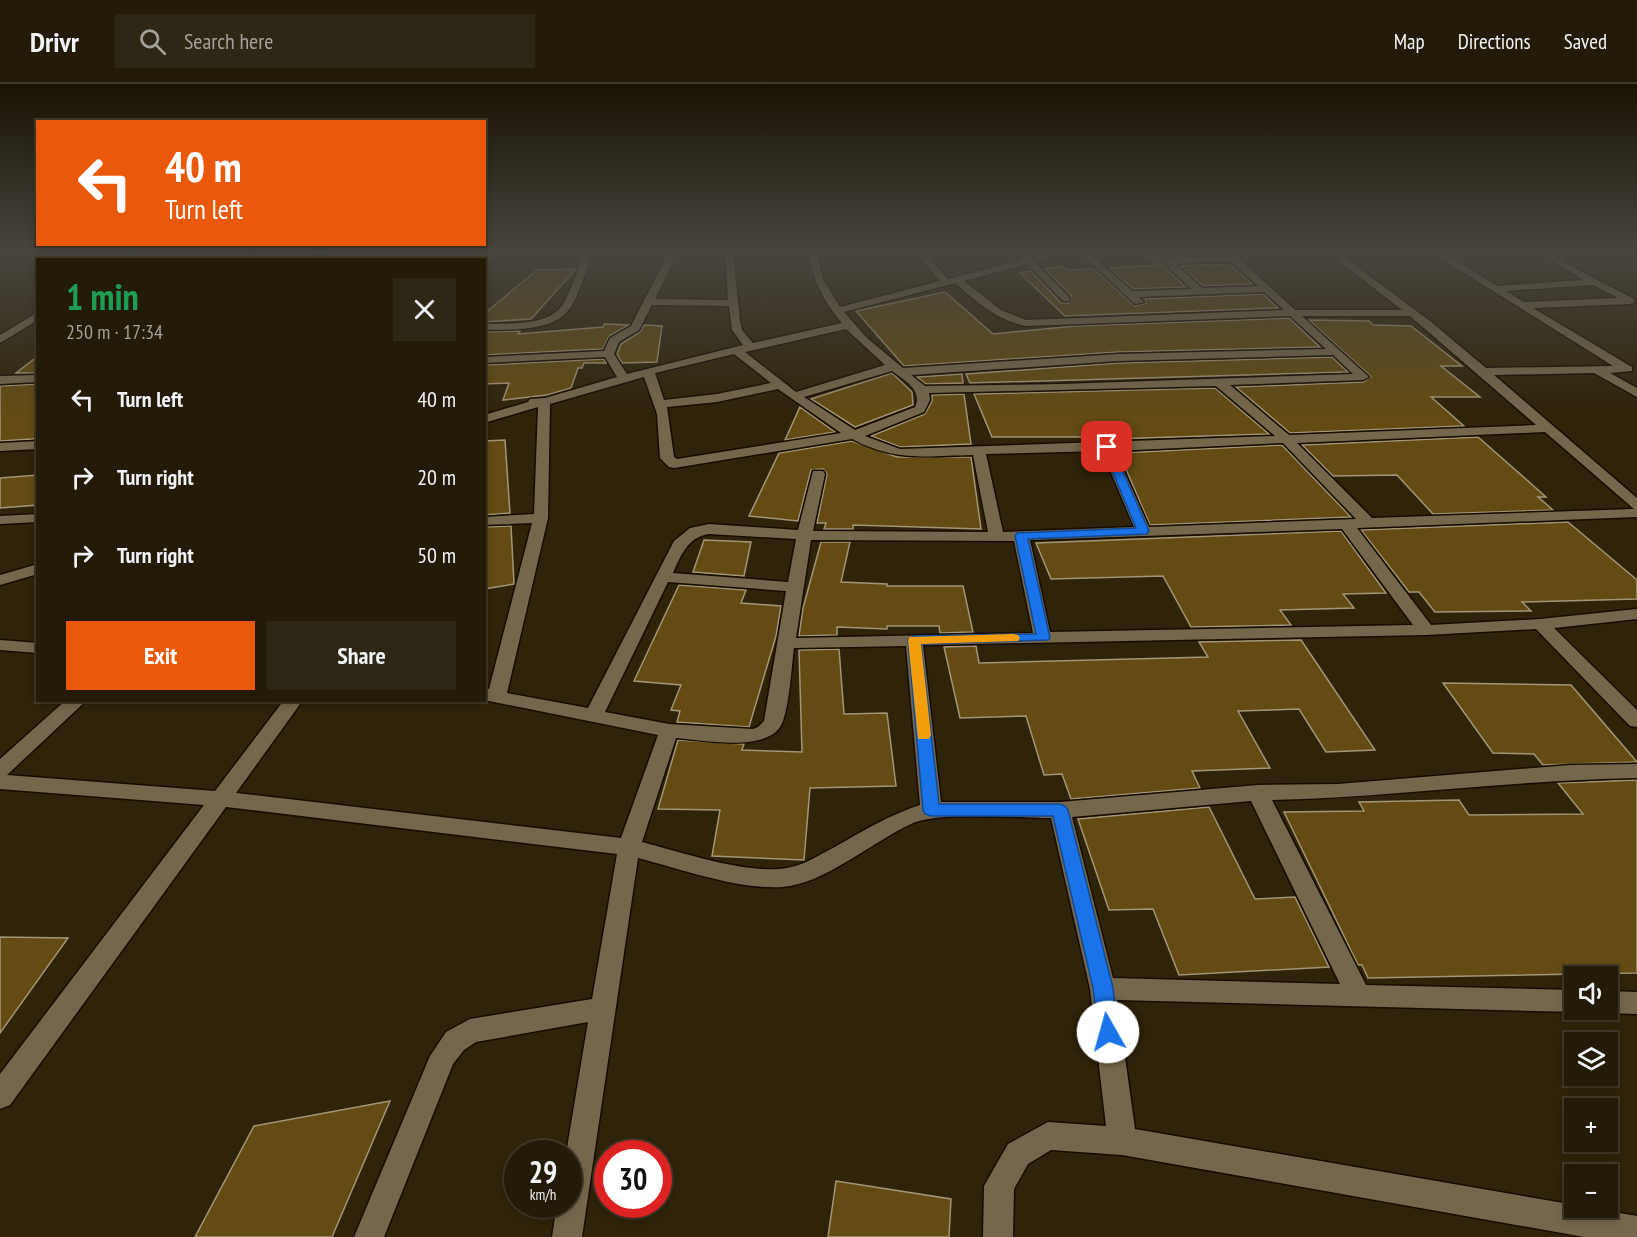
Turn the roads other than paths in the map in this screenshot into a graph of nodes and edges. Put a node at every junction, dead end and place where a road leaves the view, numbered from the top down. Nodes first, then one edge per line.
1 (567, 306) edge
2 (649, 306) edge
3 (734, 306) edge
4 (834, 306) edge
5 (858, 306) edge
6 (988, 306) edge
7 (1143, 306) edge
8 (1285, 306) edge
9 (1403, 306) edge
10 (1522, 306) edge
11 (837, 311) junction
12 (1293, 313) junction
13 (1413, 313) junction
14 (36, 316) edge
15 (1156, 317) junction
16 (849, 325) junction
17 (486, 327) edge
18 (28, 334) dead end
19 (4, 337) edge
20 (751, 348) junction
21 (737, 351) junction
22 (1335, 352) junction
23 (608, 354) junction
24 (486, 360) edge
25 (1632, 368) edge
26 (898, 369) junction
27 (1597, 369) junction
28 (648, 371) junction
29 (1483, 372) junction
30 (36, 378) edge
31 (624, 378) junction
32 (0, 380) edge
33 (1219, 381) junction
34 (780, 386) junction
35 (922, 390) junction
36 (1637, 393) edge
37 (794, 396) junction
38 (544, 402) junction
39 (561, 402) dead end
40 (660, 404) junction
41 (486, 407) edge
42 (486, 418) edge
43 (1548, 428) junction
44 (855, 435) junction
45 (1286, 439) junction
46 (36, 444) edge
47 (0, 447) edge
48 (1107, 447) junction
49 (979, 451) junction
50 (818, 474) dead end
51 (1637, 505) edge
52 (1637, 513) edge
53 (36, 518) edge
54 (541, 518) junction
55 (0, 520) edge
56 (486, 521) edge
57 (1368, 523) junction
58 (1346, 524) junction
59 (1143, 531) junction
60 (804, 535) junction
61 (1021, 536) junction
62 (996, 537) junction
63 (36, 569) edge
64 (665, 577) junction
65 (0, 580) edge
66 (795, 587) junction
67 (1637, 614) edge
68 (1540, 624) junction
69 (1426, 630) junction
70 (1043, 638) junction
71 (914, 640) junction
72 (786, 643) junction
73 (0, 645) edge
74 (36, 648) edge
75 (491, 695) edge
76 (76, 702) edge
77 (293, 702) edge
78 (593, 717) junction
79 (1637, 722) edge
80 (669, 731) junction
81 (0, 770) edge
82 (1637, 771) edge
83 (0, 782) edge
84 (1258, 793) junction
85 (221, 799) junction
86 (931, 810) junction
87 (1060, 810) junction
88 (629, 847) junction
89 (1103, 988) junction
90 (1359, 997) junction
91 (1564, 1001) edge
92 (1618, 1002) edge
93 (1637, 1003) edge
94 (604, 1008) junction
95 (0, 1096) edge
96 (1122, 1140) junction
97 (1637, 1231) edge
98 (369, 1237) edge
99 (567, 1237) edge
100 (998, 1237) edge

1 - 17 street
2 - 23 street
3 - 20 street
4 - 11 street
5 - 11 street
6 - 15 street
7 - 15 street
8 - 12 street
9 - 13 street
10 - 25 street
11 - 16 street
12 - 13 street
12 - 15 street
12 - 22 street
13 - 29 street
14 - 19 street
16 - 20 street
16 - 26 street
18 - 19 street
20 - 21 street
21 - 28 street
21 - 34 street
22 - 26 street
22 - 33 street
23 - 24 street
23 - 31 street
25 - 27 street
26 - 35 street
26 - 37 street
27 - 29 street
27 - 36 street
28 - 31 street
28 - 40 street
29 - 43 street
30 - 32 street
31 - 38 street
33 - 35 street
33 - 45 street
34 - 37 street
34 - 40 street
35 - 44 street
37 - 44 street
38 - 39 street
38 - 41 street
38 - 42 street
38 - 54 street
40 - 44 street
43 - 45 street
43 - 51 street
44 - 49 street
45 - 48 street
45 - 57 street
46 - 47 street
48 - 49 street
48 - 59 street
49 - 62 street
50 - 60 street
52 - 57 street
53 - 55 street
54 - 56 street
54 - 75 street
57 - 58 street
58 - 59 street
58 - 69 street
59 - 61 street
60 - 62 street
60 - 64 street
60 - 66 street
61 - 62 street
61 - 70 street
63 - 65 street
64 - 66 street
64 - 78 street
66 - 72 street
67 - 68 street
68 - 69 street
68 - 79 street
69 - 70 street
70 - 71 street
71 - 72 street
71 - 86 street
72 - 80 street
73 - 74 street
75 - 78 street
76 - 81 street
77 - 85 street
78 - 80 street
80 - 88 street
82 - 84 street
83 - 85 street
84 - 87 street
84 - 90 street
85 - 88 street
85 - 95 street
86 - 87 street
86 - 88 street
87 - 89 street
88 - 94 street
89 - 90 street
89 - 96 street
90 - 91 street
92 - 93 street
94 - 98 street
94 - 99 street
96 - 97 street
96 - 100 street

